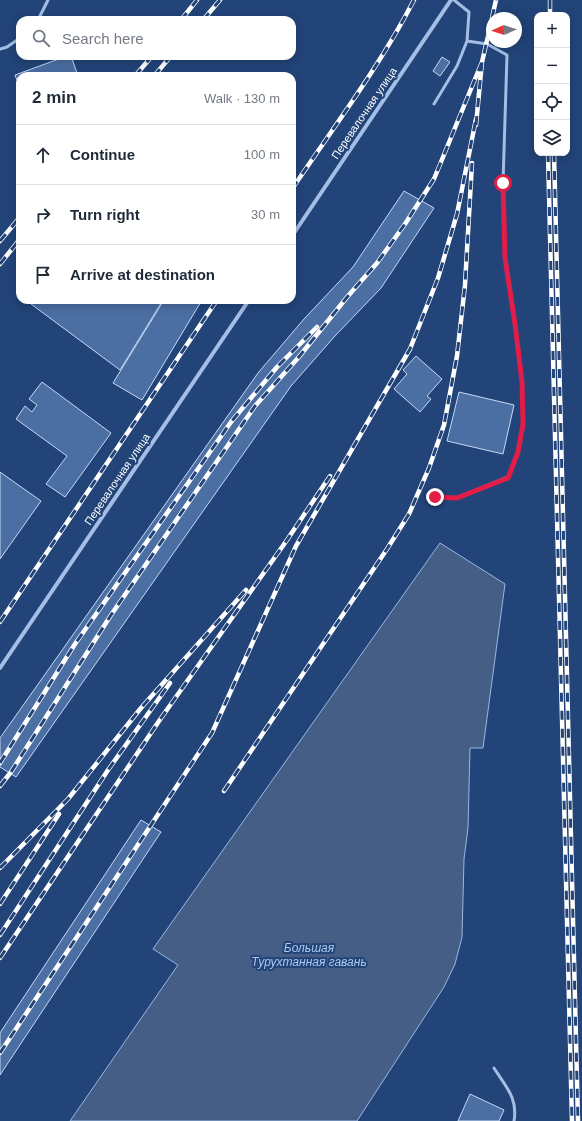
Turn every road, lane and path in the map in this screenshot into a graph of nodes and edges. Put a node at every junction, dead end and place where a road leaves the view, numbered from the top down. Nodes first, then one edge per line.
1 (48, 0) edge
2 (451, 0) edge
3 (454, 0) edge
4 (40, 16) edge
5 (16, 41) edge
6 (467, 41) junction
7 (0, 49) edge
8 (434, 104) dead end
9 (296, 230) edge
10 (245, 304) edge
11 (435, 497) dead end
12 (0, 668) edge
13 (494, 1068) dead end
14 (514, 1121) edge

1 - 4 lane
2 - 9 street, Перевалочная улица
3 - 6 lane
5 - 7 lane
6 - 8 lane
6 - 11 lane
10 - 12 street, Перевалочная улица
13 - 14 lane

